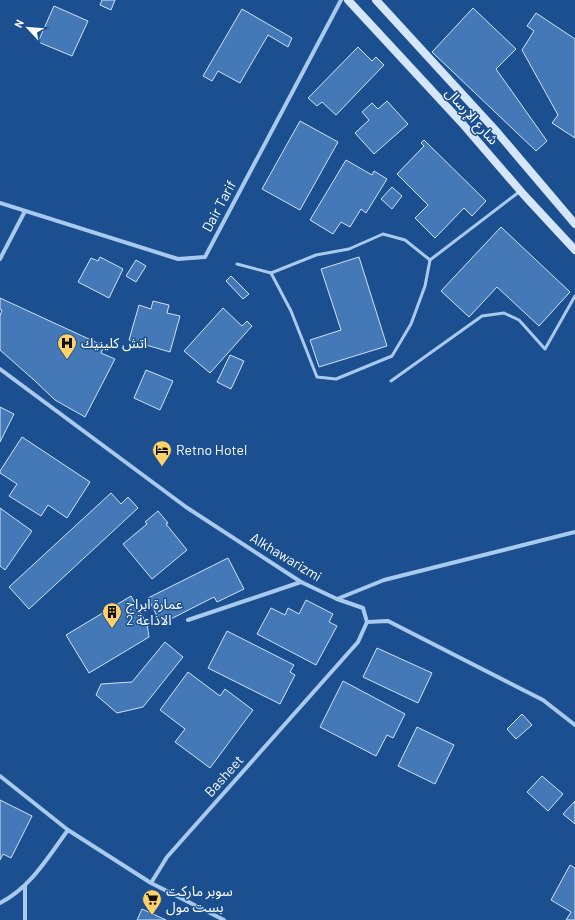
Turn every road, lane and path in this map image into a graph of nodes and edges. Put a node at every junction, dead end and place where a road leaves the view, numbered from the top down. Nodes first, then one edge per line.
1 (340, 0) edge
2 (348, 0) edge
3 (376, 0) edge
4 (520, 190) junction
5 (0, 203) edge
6 (25, 211) junction
7 (575, 224) edge
8 (575, 250) edge
9 (0, 260) edge
10 (430, 260) junction
11 (237, 264) dead end
12 (271, 273) junction
13 (575, 296) edge
14 (0, 369) edge
15 (391, 381) dead end
16 (575, 532) edge
17 (301, 582) junction
18 (337, 599) junction
19 (188, 620) dead end
20 (367, 622) junction
21 (575, 725) edge
22 (0, 776) edge
23 (68, 830) junction
24 (151, 883) junction
25 (25, 886) junction
26 (0, 903) edge
27 (25, 920) edge
28 (224, 920) edge

1 - 6 street, Dair Tarif
2 - 4 main road, شارع الإرسال
3 - 7 main road, شارع الإرسال
4 - 8 main road, شارع الإرسال
4 - 10 lane
5 - 6 street
6 - 9 street
10 - 12 lane
10 - 12 lane
11 - 12 lane
13 - 15 lane
14 - 17 street, Alkhawarizmi
16 - 18 street
17 - 18 street, Alkhawarizmi
17 - 19 street
18 - 20 street, Alkhawarizmi
20 - 21 street
20 - 24 street, Basheet
22 - 23 street
23 - 24 street
23 - 25 street
24 - 28 street
25 - 26 street
25 - 27 street

